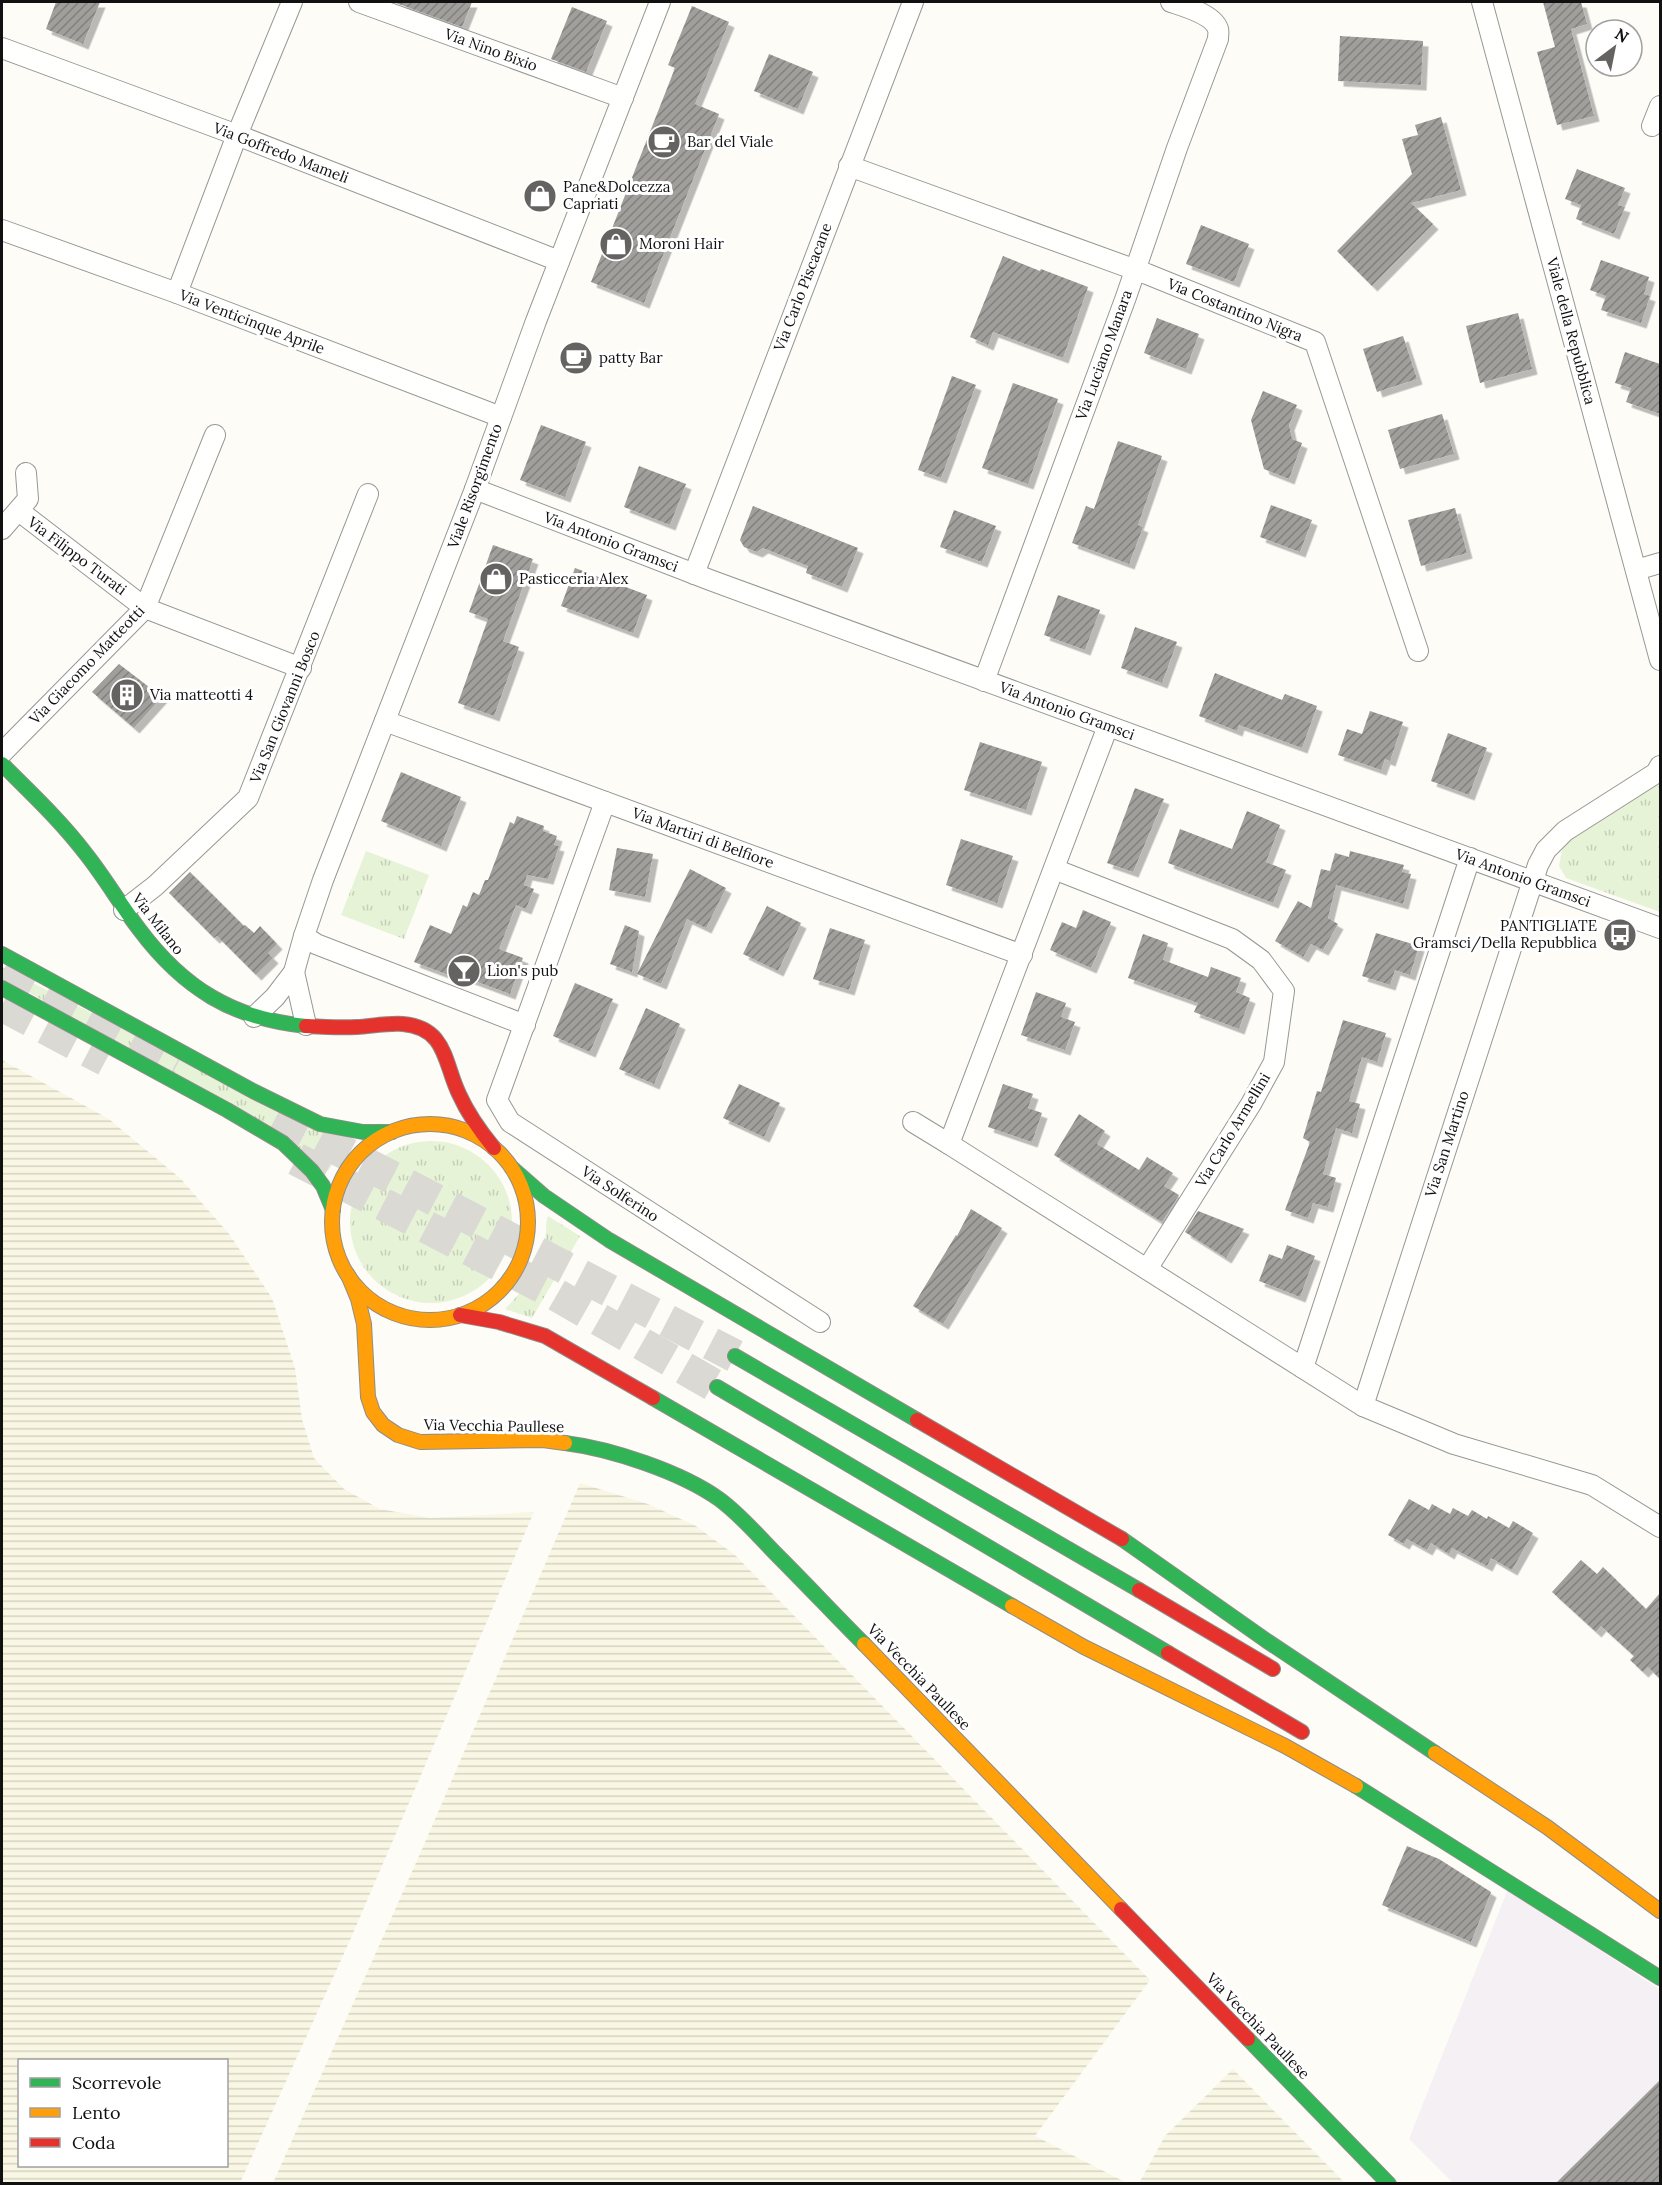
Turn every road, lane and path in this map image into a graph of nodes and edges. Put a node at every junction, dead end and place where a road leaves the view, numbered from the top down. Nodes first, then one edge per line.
1 (292, 2) edge
2 (359, 2) edge
3 (660, 2) edge
4 (913, 2) edge
5 (1171, 2) edge
6 (1482, 2) edge
7 (2, 48) edge
8 (623, 98) junction
9 (1660, 106) edge
10 (1652, 126) dead end
11 (237, 135) junction
12 (849, 166) junction
13 (2, 230) edge
14 (559, 261) junction
15 (1136, 269) junction
16 (177, 293) junction
17 (501, 417) junction
18 (215, 435) dead end
19 (26, 473) dead end
20 (475, 489) junction
21 (368, 494) dead end
22 (19, 511) junction
23 (2, 529) edge
24 (1660, 563) edge
25 (1636, 570) junction
26 (694, 574) junction
27 (145, 608) junction
28 (1656, 628) edge
29 (1418, 651) dead end
30 (1660, 660) edge
31 (301, 668) junction
32 (984, 681) junction
33 (385, 721) junction
34 (1108, 726) junction
35 (2, 753) edge
36 (2, 764) edge
37 (1659, 771) edge
38 (605, 802) junction
39 (1470, 858) junction
40 (1054, 868) junction
41 (1532, 882) junction
42 (124, 910) junction
43 (1660, 928) edge
44 (304, 936) junction
45 (2, 954) edge
46 (1022, 955) junction
47 (294, 972) junction
48 (2, 988) edge
49 (254, 1017) junction
50 (306, 1025) junction
51 (525, 1025) junction
52 (450, 1076) junction
53 (442, 1094) dead end
54 (430, 1109) dead end
55 (913, 1122) dead end
56 (405, 1127) junction
57 (392, 1132) junction
58 (949, 1144) junction
59 (494, 1148) junction
60 (512, 1168) junction
61 (333, 1210) junction
62 (1147, 1269) junction
63 (348, 1275) junction
64 (460, 1316) junction
65 (423, 1320) junction
66 (820, 1322) dead end
67 (398, 1329) dead end
68 (380, 1342) dead end
69 (735, 1356) tunnel mouth
70 (366, 1359) junction
71 (1303, 1368) junction
72 (717, 1387) tunnel mouth
73 (1363, 1407) junction
74 (1660, 1527) edge
75 (1284, 1676) dead end
76 (1312, 1738) dead end
77 (1416, 1757) dead end
78 (1660, 1913) edge
79 (1660, 1978) edge
80 (1389, 2184) edge

1 - 11 street
2 - 8 street, Via Nino Bixio
3 - 8 street, Viale Risorgimento
4 - 12 street, Via Carlo Piscacane
5 - 15 street, Via Luciano Manara
6 - 25 street, Viale della Repubblica
7 - 11 street, Via Goffredo Mameli
8 - 14 street, Viale Risorgimento
9 - 10 street
11 - 14 street, Via Goffredo Mameli
11 - 16 street
12 - 15 street, Via Costantino Nigra
12 - 26 street, Via Carlo Piscacane
13 - 16 street, Via Venticinque Aprile
14 - 17 street, Viale Risorgimento
15 - 29 street, Via Costantino Nigra
15 - 32 street, Via Luciano Manara
16 - 17 street, Via Venticinque Aprile
17 - 20 street, Viale Risorgimento
18 - 27 street, Via Giacomo Matteotti
19 - 22 street
20 - 26 street, Via Antonio Gramsci
20 - 33 street, Viale Risorgimento
21 - 31 street, Via San Giovanni Bosco
22 - 23 street
22 - 27 street, Via Filippo Turati
24 - 25 street
25 - 28 street, Viale della Repubblica
26 - 32 street, Via Antonio Gramsci
27 - 31 street, Via Filippo Turati
27 - 35 street, Via Giacomo Matteotti
28 - 30 street, Viale della Repubblica
31 - 42 street, Via San Giovanni Bosco
32 - 34 street, Via Antonio Gramsci
33 - 38 street, Via Martiri di Belfiore
33 - 44 street, Viale Risorgimento
34 - 39 street, Via Antonio Gramsci
34 - 40 street
36 - 42 main road, Via Milano
37 - 41 street
38 - 46 street, Via Martiri di Belfiore
38 - 51 street, Via Solferino
39 - 41 street, Via Antonio Gramsci
39 - 71 street
40 - 46 street
40 - 62 street, Via Carlo Armellini
41 - 43 street, Via Antonio Gramsci
41 - 73 street, Via San Martino
42 - 49 main road, Via Milano
44 - 47 street, Viale Risorgimento
44 - 51 street
45 - 57 main road
46 - 58 street
47 - 49 street, Viale Risorgimento
47 - 50 street, Viale Risorgimento
48 - 61 main road
49 - 50 main road, Via Milano
50 - 52 main road, Via Milano
51 - 66 street, Via Solferino
52 - 53 main road
52 - 59 main road, Via Milano
54 - 56 main road
55 - 58 street
56 - 57 main road
56 - 59 main road
57 - 61 main road
58 - 62 street
59 - 60 main road
60 - 64 main road
60 - 78 main road
61 - 63 main road
62 - 71 street
63 - 65 main road
63 - 70 main road, Via Vecchia Paullese
64 - 65 main road
64 - 79 main road
65 - 67 main road
68 - 70 main road
69 - 75 main road
70 - 80 main road, Via Vecchia Paullese
71 - 73 street
72 - 76 main road
73 - 74 street
77 - 78 main road

